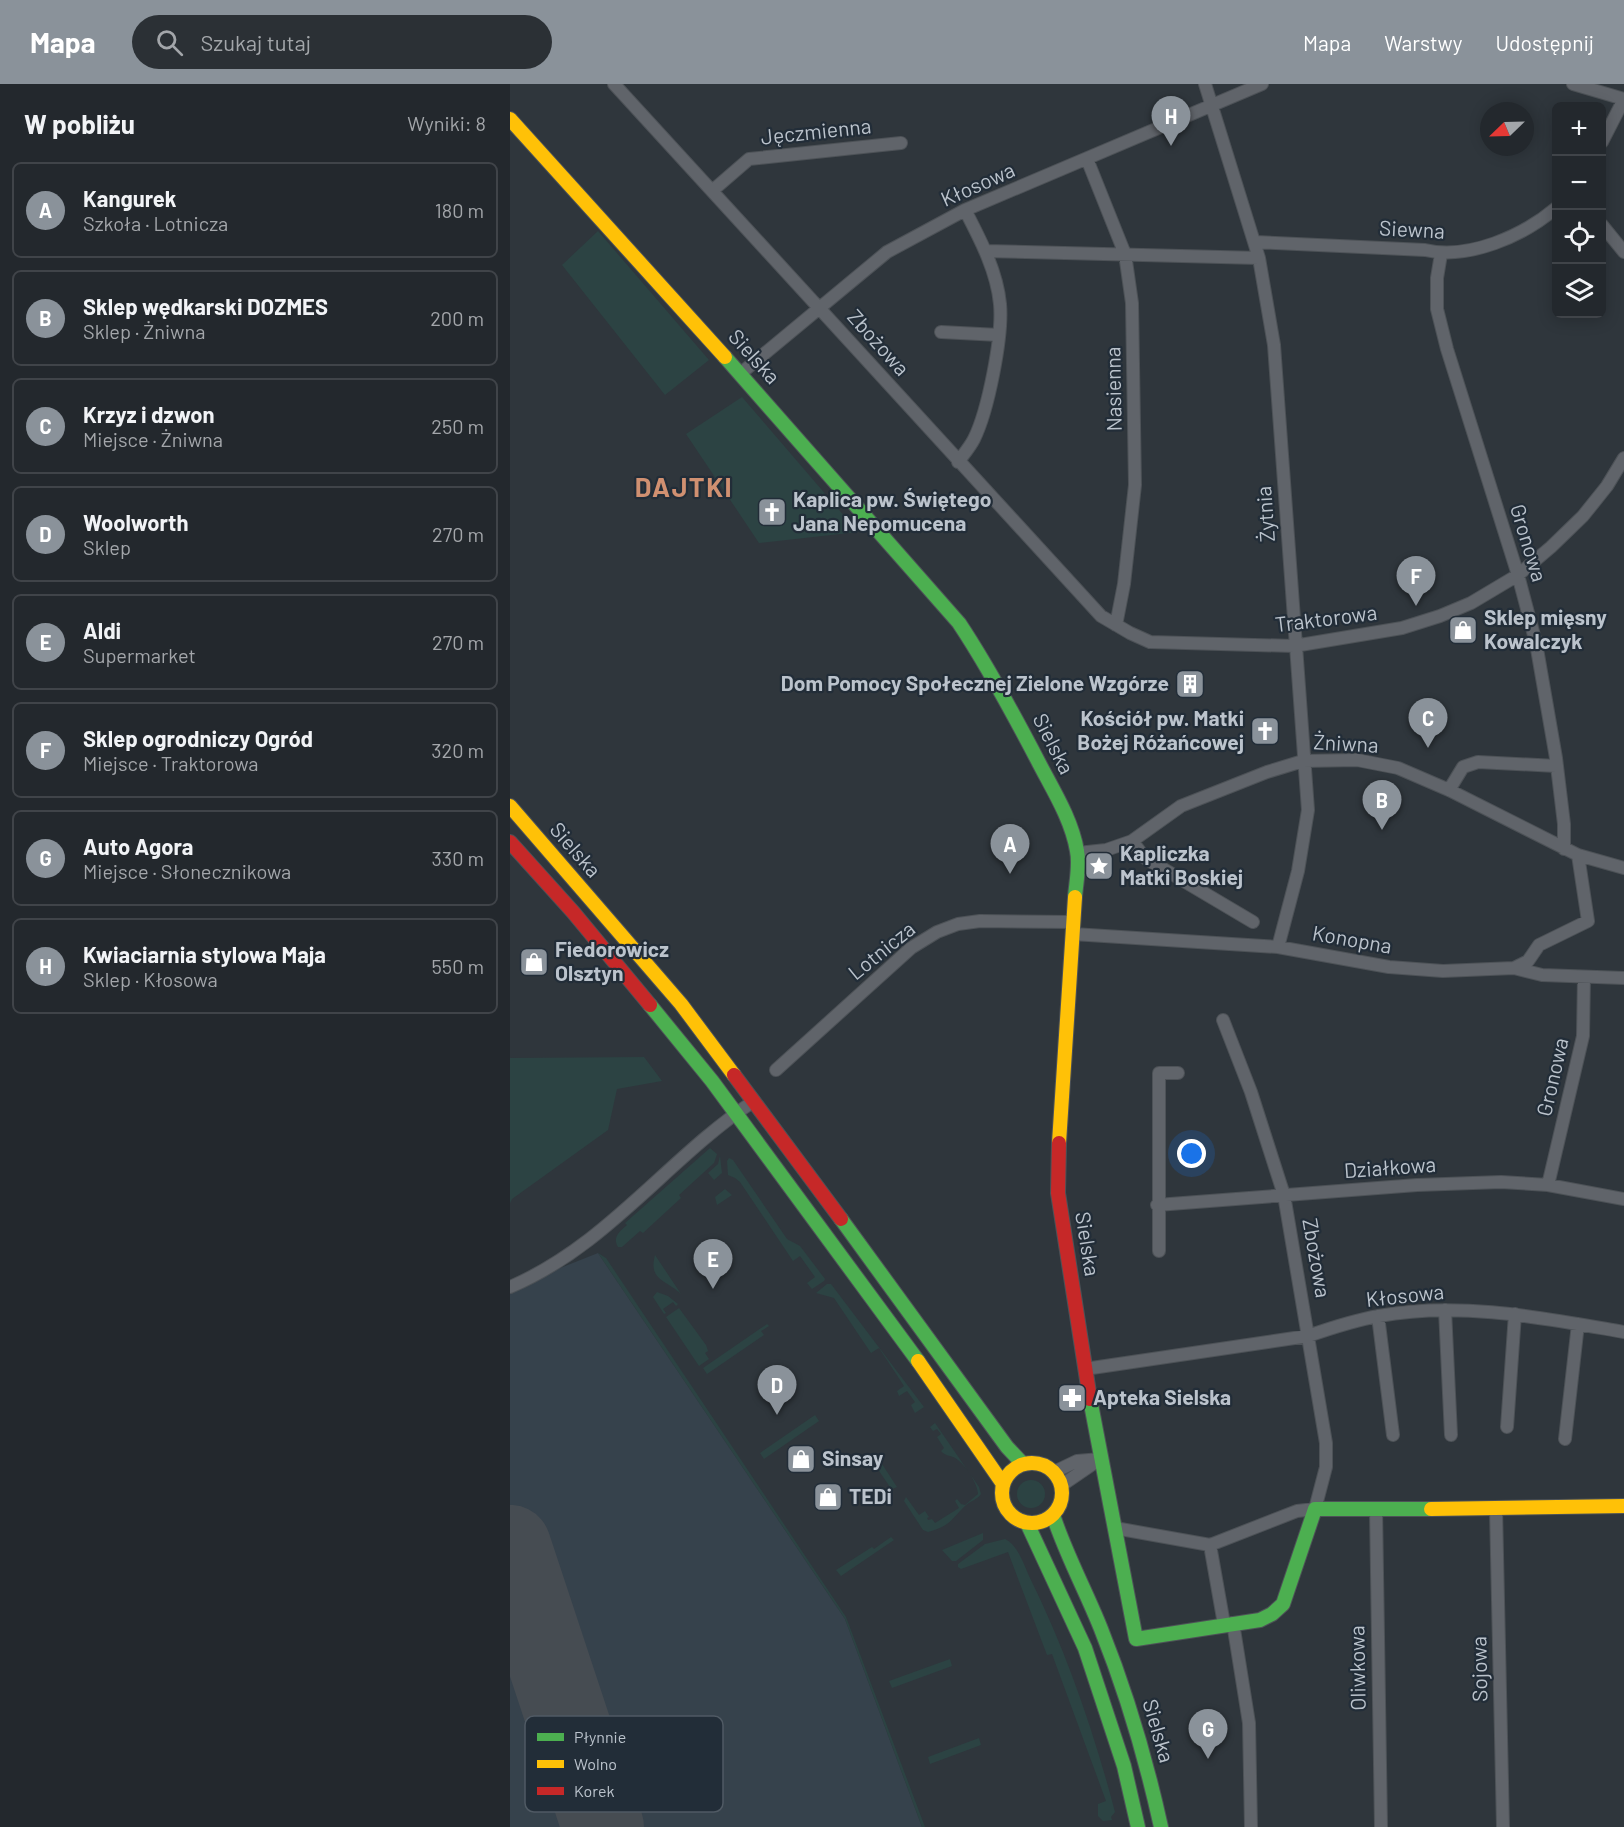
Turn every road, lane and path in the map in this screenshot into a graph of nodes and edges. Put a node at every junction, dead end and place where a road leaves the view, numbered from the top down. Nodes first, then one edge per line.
1 (614, 84) edge
2 (1205, 84) edge
3 (1262, 84) edge
4 (1573, 84) edge
5 (1624, 99) edge
6 (1212, 106) junction
7 (510, 118) edge
8 (1606, 134) edge
9 (901, 143) dead end
10 (1087, 159) junction
11 (711, 191) junction
12 (965, 210) junction
13 (1555, 210) edge
14 (1606, 230) edge
15 (1255, 242) junction
16 (985, 251) junction
17 (1624, 252) edge
18 (1125, 254) junction
19 (1441, 254) junction
20 (1259, 258) junction
21 (818, 308) junction
22 (941, 332) dead end
23 (999, 335) junction
24 (740, 374) junction
25 (1624, 458) edge
26 (958, 462) junction
27 (1518, 575) junction
28 (1116, 625) junction
29 (1294, 646) junction
30 (1303, 761) junction
31 (1556, 766) junction
32 (1449, 790) junction
33 (510, 806) edge
34 (510, 842) edge
35 (1132, 842) junction
36 (1564, 849) junction
37 (1078, 853) junction
38 (1578, 855) junction
39 (1624, 868) edge
40 (1254, 922) dead end
41 (1073, 928) junction
42 (1278, 947) junction
43 (1514, 968) junction
44 (1584, 977) junction
45 (1624, 978) edge
46 (1223, 1020) dead end
47 (776, 1070) dead end
48 (1178, 1073) dead end
49 (754, 1101) junction
50 (736, 1113) junction
51 (1548, 1185) junction
52 (1284, 1195) junction
53 (1624, 1199) edge
54 (1158, 1206) junction
55 (1159, 1251) dead end
56 (510, 1287) edge
57 (1445, 1310) junction
58 (1515, 1314) junction
59 (1378, 1316) junction
60 (1578, 1324) junction
61 (1624, 1332) edge
62 (1308, 1336) junction
63 (1085, 1369) junction
64 (1507, 1426) dead end
65 (1393, 1435) dead end
66 (1451, 1435) dead end
67 (1565, 1439) dead end
68 (1101, 1459) junction
69 (1023, 1464) junction
70 (1054, 1472) junction
71 (1003, 1484) junction
72 (1062, 1485) junction
73 (1624, 1506) edge
74 (1315, 1509) junction
75 (1376, 1509) junction
76 (1496, 1509) junction
77 (1053, 1515) junction
78 (1027, 1523) junction
79 (1115, 1528) junction
80 (1210, 1545) junction
81 (1229, 1623) junction
82 (1136, 1639) joint
83 (1138, 1827) edge
84 (1161, 1827) edge
85 (1251, 1827) edge
86 (1381, 1827) edge
87 (1503, 1827) edge

1 - 11 street, Zbożowa
2 - 6 street, Żytnia
3 - 6 street, Kłosowa
4 - 5 street
5 - 8 street
6 - 10 street, Kłosowa
6 - 15 street, Żytnia
7 - 24 main road, Sielska
9 - 11 street, Jęczmienna
10 - 12 street, Kłosowa
10 - 18 street, Nasienna
11 - 21 street, Zbożowa
12 - 16 street
12 - 21 street, Kłosowa
13 - 19 street, Siewna
14 - 17 street
15 - 19 street, Siewna
15 - 20 street, Żytnia
16 - 18 street
16 - 23 street
18 - 20 street
18 - 28 street, Nasienna
19 - 27 street, Gronowa
20 - 29 street, Żytnia
21 - 24 street, Kłosowa
21 - 26 street, Zbożowa
22 - 23 street
23 - 26 street
24 - 37 main road, Sielska
25 - 27 street, Traktorowa
26 - 28 street, Zbożowa
27 - 29 street, Traktorowa
27 - 31 street, Gronowa
28 - 29 street, Traktorowa
29 - 30 street, Żytnia
30 - 32 street, Żniwna
30 - 35 street, Żniwna
30 - 42 street, Żytnia
31 - 32 street
31 - 36 street, Gronowa
32 - 36 street, Żniwna
33 - 49 main road, Sielska
34 - 50 main road, Sielska
35 - 37 street, Żniwna
35 - 40 street
36 - 38 street, Żniwna
37 - 41 main road, Sielska
38 - 39 street, Żniwna
38 - 43 street
41 - 42 street, Konopna
41 - 47 street, Lotnicza
41 - 63 main road, Sielska
42 - 43 street, Konopna
43 - 44 street, Konopna
44 - 45 street, Konopna
44 - 51 street, Gronowa
46 - 52 street, Zbożowa
48 - 54 street
49 - 50 street
49 - 69 main road, Sielska
50 - 56 street
50 - 71 main road, Sielska
51 - 52 street, Działkowa
51 - 53 street, Działkowa
52 - 54 street, Działkowa
52 - 62 street, Zbożowa
54 - 55 street
57 - 58 street, Kłosowa
57 - 59 street, Kłosowa
57 - 66 street
58 - 60 street, Kłosowa
58 - 64 street
59 - 62 street, Kłosowa
59 - 65 street
60 - 61 street, Kłosowa
60 - 67 street
62 - 63 street, Kłosowa
62 - 74 street, Zbożowa
63 - 68 main road, Sielska
68 - 70 street
68 - 72 street
68 - 79 main road, Sielska
69 - 70 main road
69 - 71 main road
70 - 72 main road
71 - 78 main road, Sielska
72 - 77 main road
73 - 76 main road
74 - 75 main road
74 - 80 street
74 - 81 main road, Zbożowa
75 - 76 main road
75 - 86 street, Oliwkowa
76 - 87 street, Sojowa
77 - 78 main road
77 - 84 main road, Sielska
78 - 83 main road, Sielska
79 - 80 street
79 - 82 main road, Sielska
80 - 81 street
81 - 82 main road, Zbożowa
81 - 85 street

